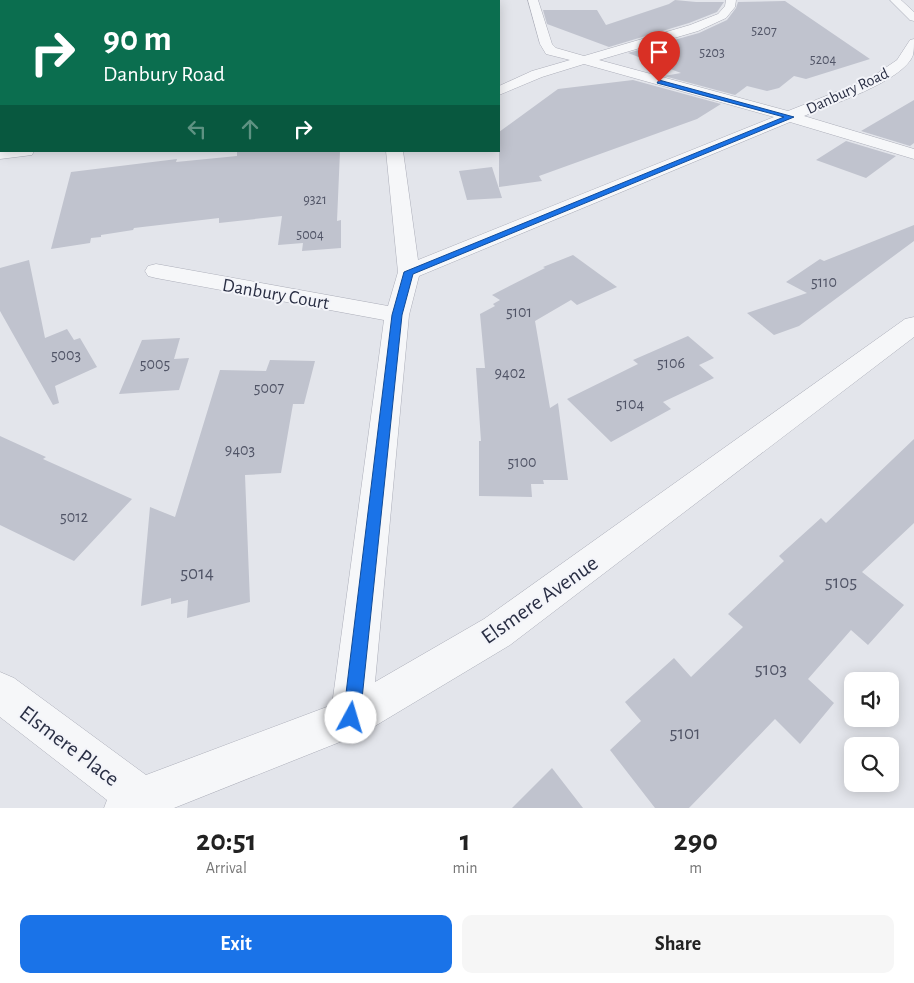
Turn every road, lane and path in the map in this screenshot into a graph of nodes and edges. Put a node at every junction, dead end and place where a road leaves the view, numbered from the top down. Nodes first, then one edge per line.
1 (533, 0) edge
2 (731, 0) edge
3 (895, 0) edge
4 (914, 18) edge
5 (914, 43) edge
6 (585, 60) junction
7 (500, 92) edge
8 (790, 117) junction
9 (17, 152) edge
10 (394, 152) edge
11 (0, 154) edge
12 (914, 154) edge
13 (156, 271) dead end
14 (409, 272) junction
15 (397, 315) junction
16 (914, 324) edge
17 (0, 692) edge
18 (351, 718) junction
19 (133, 803) edge

1 - 6 street
2 - 6 street
3 - 4 street
5 - 8 street, Danbury Road
6 - 7 street
6 - 8 street
8 - 12 street
8 - 14 street, Danbury Road
9 - 11 street
10 - 14 street
13 - 15 street, Danbury Court
14 - 15 street
15 - 18 street
16 - 18 street, Elsmere Avenue
17 - 19 street, Elsmere Place
18 - 19 street, Elsmere Avenue

